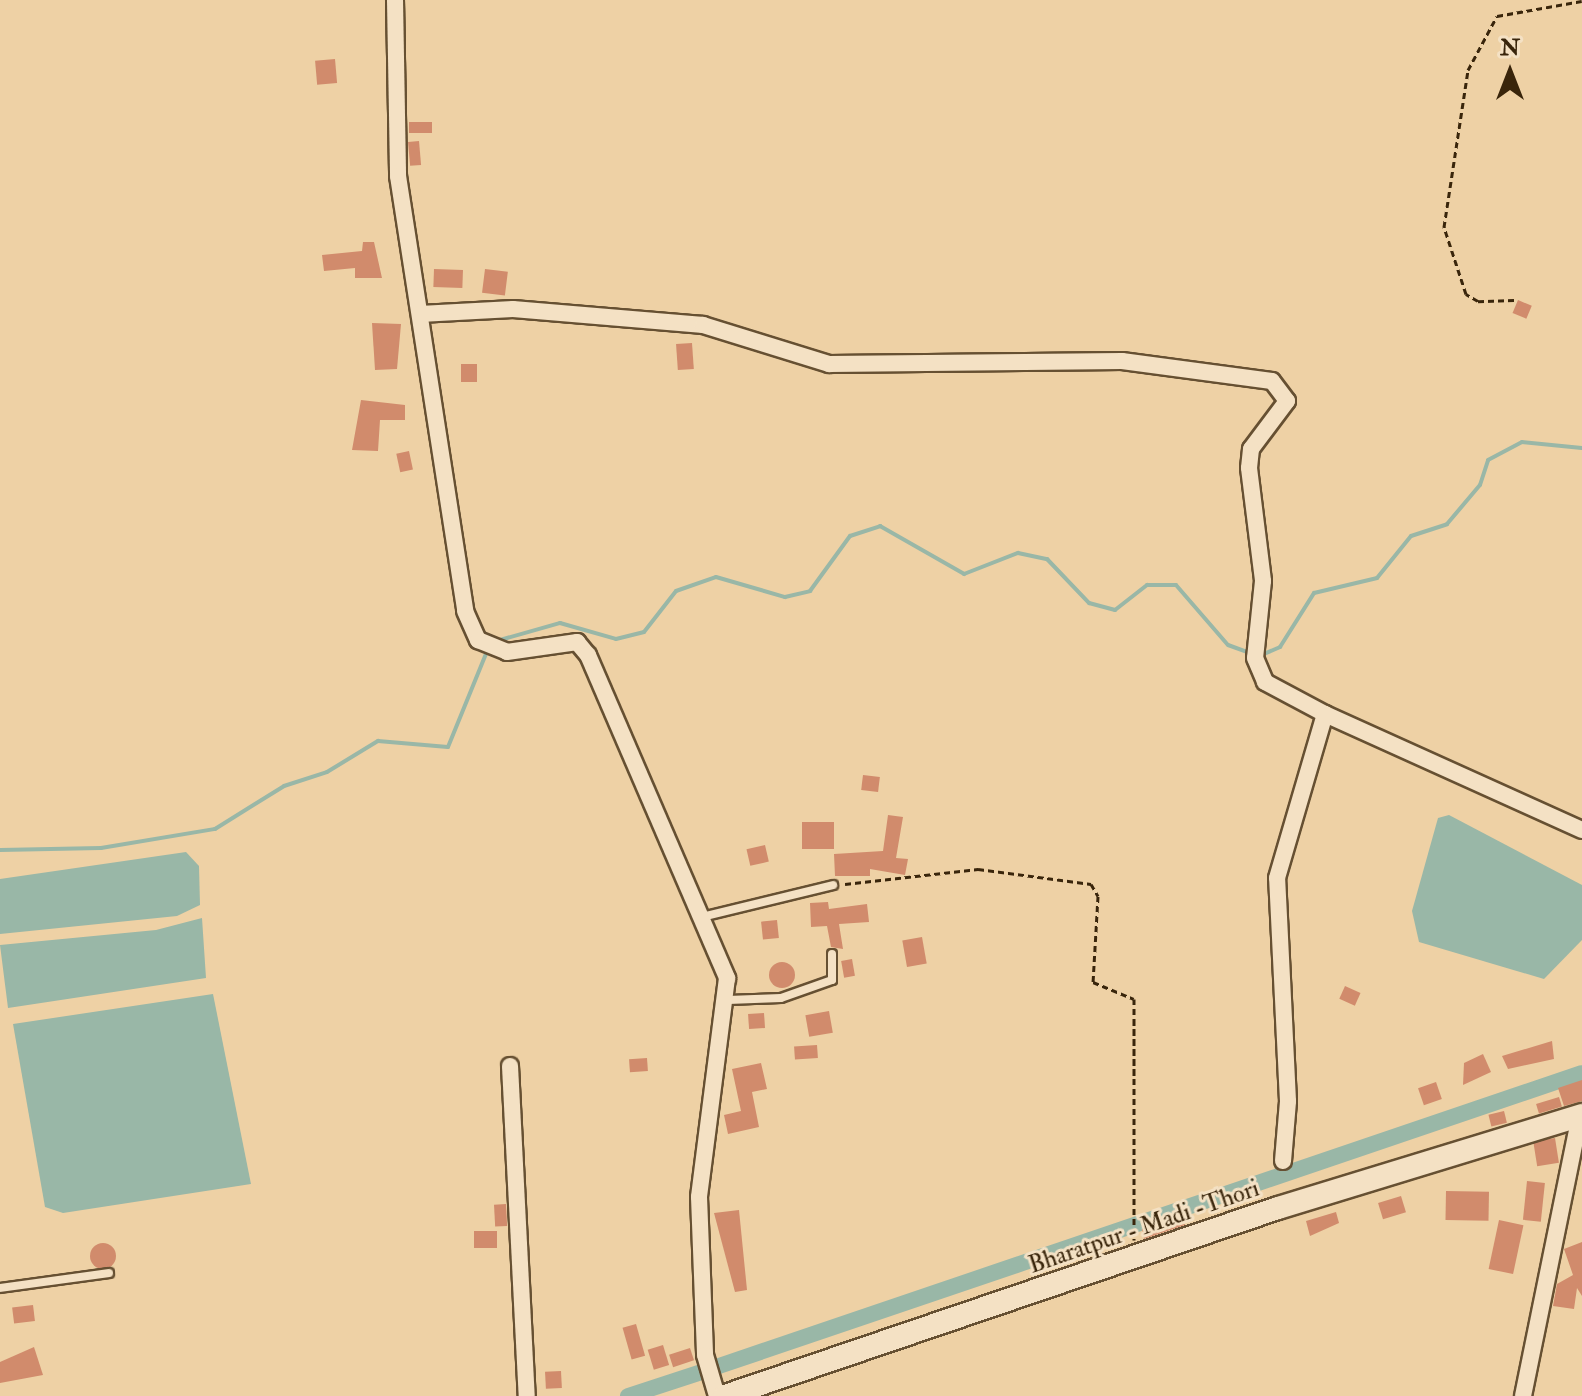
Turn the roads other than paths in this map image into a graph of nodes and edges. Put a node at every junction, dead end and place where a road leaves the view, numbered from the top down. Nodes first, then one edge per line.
1 (395, 0) edge
2 (420, 314) junction
3 (1325, 714) junction
4 (1582, 830) edge
5 (833, 885) road end
6 (702, 917) junction
7 (832, 954) dead end
8 (728, 1000) junction
9 (510, 1066) dead end
10 (1581, 1115) edge
11 (1283, 1161) dead end
12 (109, 1273) dead end
13 (0, 1288) edge
14 (527, 1396) edge
15 (717, 1396) edge
16 (725, 1396) edge
17 (1523, 1396) edge

1 - 2 street
2 - 3 street
2 - 6 street
3 - 4 street
3 - 11 street
5 - 6 lane
6 - 8 street
7 - 8 lane
8 - 15 street
9 - 14 street
10 - 16 main road, Bharatpur - Madi -Thori
10 - 17 street
12 - 13 lane

